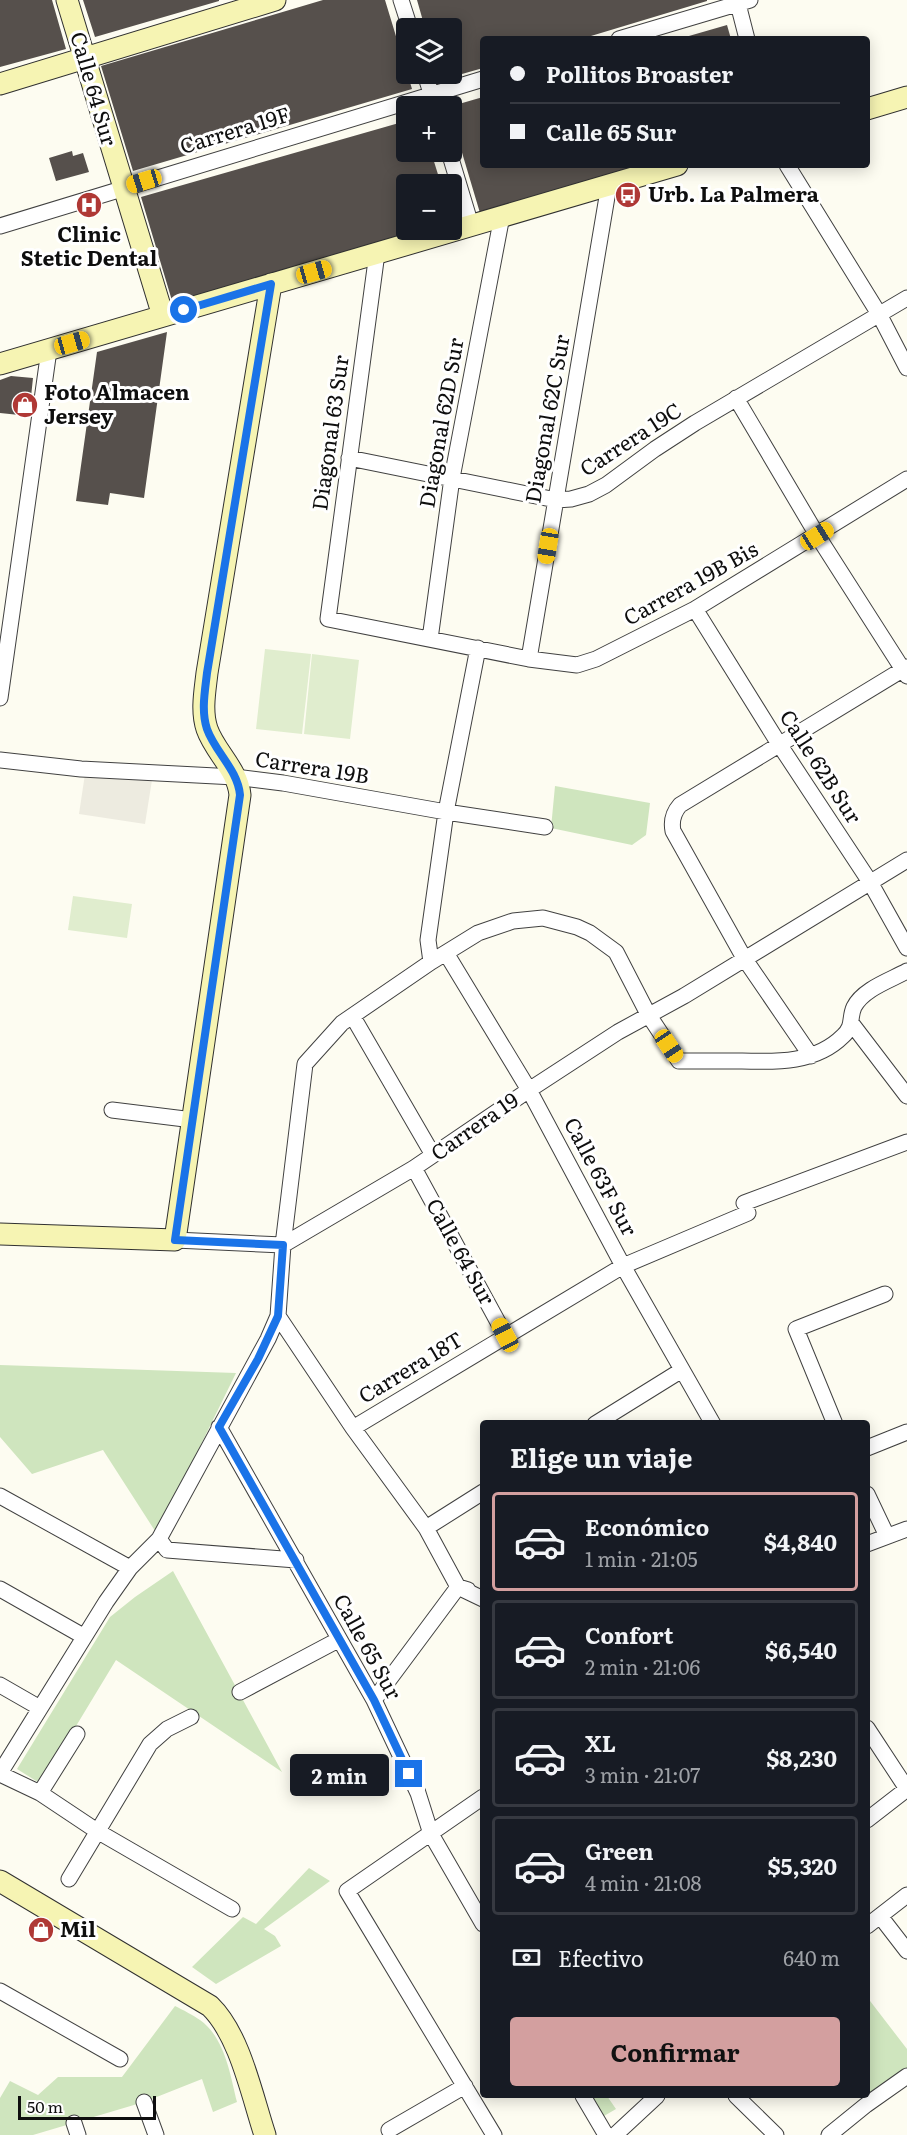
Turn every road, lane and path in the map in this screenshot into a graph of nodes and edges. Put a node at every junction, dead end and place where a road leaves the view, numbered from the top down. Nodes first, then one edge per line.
1 (67, 0) edge
2 (275, 0) edge
3 (401, 0) edge
4 (742, 1) edge
5 (407, 18) edge
6 (629, 36) edge
7 (747, 36) edge
8 (84, 58) junction
9 (480, 80) edge
10 (0, 84) edge
11 (443, 96) edge
12 (907, 97) edge
13 (870, 108) edge
14 (396, 110) edge
15 (452, 162) edge
16 (667, 168) edge
17 (789, 168) edge
18 (609, 185) junction
19 (122, 187) junction
20 (502, 216) junction
21 (471, 225) junction
22 (0, 226) edge
23 (377, 253) junction
24 (271, 284) junction
25 (907, 298) edge
26 (879, 314) junction
27 (163, 316) junction
28 (49, 350) junction
29 (0, 364) edge
30 (907, 368) edge
31 (736, 398) junction
32 (349, 458) junction
33 (452, 478) junction
34 (907, 479) edge
35 (556, 500) junction
36 (817, 536) junction
37 (695, 609) junction
38 (328, 619) joint
39 (430, 639) junction
40 (478, 648) junction
41 (529, 659) junction
42 (906, 671) edge
43 (0, 698) edge
44 (779, 744) junction
45 (0, 760) edge
46 (235, 777) junction
47 (446, 812) junction
48 (545, 827) dead end
49 (907, 860) edge
50 (870, 882) junction
51 (907, 948) edge
52 (447, 953) junction
53 (744, 958) junction
54 (431, 962) junction
55 (907, 971) edge
56 (648, 1014) junction
57 (353, 1017) junction
58 (852, 1024) junction
59 (811, 1056) junction
60 (529, 1090) junction
61 (907, 1096) edge
62 (112, 1110) dead end
63 (193, 1120) junction
64 (907, 1142) edge
65 (433, 1155) junction
66 (414, 1168) junction
67 (0, 1234) edge
68 (175, 1240) junction
69 (283, 1245) junction
70 (623, 1266) junction
71 (885, 1294) dead end
72 (278, 1316) junction
73 (505, 1335) junction
74 (682, 1370) junction
75 (601, 1420) edge
76 (711, 1420) edge
77 (833, 1420) edge
78 (219, 1427) junction
79 (353, 1428) junction
80 (907, 1432) edge
81 (870, 1447) edge
82 (480, 1494) edge
83 (0, 1496) edge
84 (870, 1500) edge
85 (426, 1528) junction
86 (907, 1529) edge
87 (887, 1536) junction
88 (159, 1539) junction
89 (870, 1543) edge
90 (296, 1560) junction
91 (130, 1568) junction
92 (459, 1587) junction
93 (0, 1589) edge
94 (480, 1592) edge
95 (480, 1598) edge
96 (83, 1636) junction
97 (338, 1640) junction
98 (0, 1684) edge
99 (240, 1692) dead end
100 (374, 1700) junction
101 (40, 1708) junction
102 (191, 1717) dead end
103 (870, 1733) edge
104 (77, 1734) dead end
105 (0, 1774) edge
106 (907, 1789) edge
107 (40, 1794) junction
108 (480, 1799) edge
109 (870, 1818) edge
110 (98, 1831) junction
111 (431, 1834) junction
112 (69, 1879) dead end
113 (0, 1881) edge
114 (907, 1895) edge
115 (232, 1909) dead end
116 (880, 1916) junction
117 (480, 1919) edge
118 (870, 1924) edge
119 (907, 1951) edge
120 (0, 1991) edge
121 (120, 2059) dead end
122 (907, 2076) edge
123 (465, 2086) junction
124 (870, 2096) edge
125 (584, 2098) edge
126 (655, 2098) edge
127 (738, 2098) edge
128 (862, 2100) edge
129 (144, 2102) dead end
130 (389, 2130) dead end
131 (156, 2135) edge
132 (265, 2135) edge
133 (494, 2135) edge
134 (606, 2135) edge
135 (615, 2135) edge
136 (776, 2135) edge
137 (829, 2135) edge

1 - 8 street, Calle 64 Sur
2 - 8 street
3 - 5 street
4 - 6 street
4 - 7 street
8 - 10 street
8 - 19 street, Calle 64 Sur
9 - 11 street, Carrera 19F
12 - 13 street
14 - 19 street, Carrera 19F
15 - 21 street
16 - 18 street
17 - 26 street
18 - 20 street
18 - 35 street, Diagonal 62C Sur
19 - 22 street, Carrera 19F
19 - 27 street, Calle 64 Sur
20 - 21 street
20 - 33 street, Diagonal 62D Sur
21 - 23 street
23 - 24 street
23 - 32 street, Diagonal 63 Sur
24 - 27 street
24 - 46 street
25 - 26 street, Carrera 19C
26 - 30 street
26 - 31 street, Carrera 19C
27 - 28 street
28 - 29 street
28 - 43 street
31 - 35 street, Carrera 19C
31 - 36 street
32 - 33 street, Carrera 19C
32 - 38 street, Diagonal 63 Sur
33 - 35 street, Carrera 19C
33 - 39 street, Diagonal 62D Sur
34 - 36 street, Carrera 19B Bis
35 - 41 street, Diagonal 62C Sur
36 - 37 street, Carrera 19B Bis
36 - 42 street
37 - 41 street, Carrera 19B Bis
37 - 44 street, Calle 62B Sur
38 - 39 street, Carrera 19B Bis
39 - 40 street, Carrera 19B Bis
40 - 41 street, Carrera 19B Bis
40 - 47 street
42 - 44 street
44 - 50 street, Calle 62B Sur
44 - 53 street
45 - 46 street, Carrera 19B
46 - 47 street, Carrera 19B
46 - 63 street
47 - 48 street, Carrera 19B
47 - 54 street
49 - 50 street, Carrera 19
50 - 51 street, Calle 62B Sur
50 - 53 street, Carrera 19
52 - 54 street
52 - 56 street
52 - 60 street, Calle 63F Sur
53 - 56 street, Carrera 19
53 - 59 street
54 - 57 street
55 - 58 street
56 - 59 street
56 - 60 street, Carrera 19
57 - 65 street
57 - 69 street
58 - 59 street
58 - 61 street
60 - 65 street, Carrera 19
60 - 70 street, Calle 63F Sur
62 - 63 street
63 - 68 street
64 - 70 street, Carrera 18T
65 - 66 street, Carrera 19
66 - 69 street, Carrera 19
66 - 73 street, Calle 64 Sur
67 - 68 street
68 - 69 street
69 - 72 street
70 - 73 street, Carrera 18T
70 - 74 street, Calle 63F Sur
71 - 77 street
72 - 78 street
72 - 79 street
73 - 79 street, Carrera 18T
74 - 75 street
74 - 76 street, Calle 63F Sur
78 - 88 street
78 - 90 street, Calle 65 Sur
79 - 85 street
80 - 81 street
82 - 85 street
83 - 91 street
84 - 87 street
85 - 92 street
86 - 87 street
87 - 89 street
88 - 90 street
88 - 91 street
90 - 97 street, Calle 65 Sur
91 - 96 street
92 - 94 street
92 - 95 street
92 - 100 street
93 - 96 street
96 - 101 street
97 - 99 street
97 - 100 street, Calle 65 Sur
98 - 101 street
100 - 111 street, Calle 65 Sur
101 - 105 street
102 - 110 street
103 - 106 street
104 - 107 street
105 - 107 street
106 - 109 street
107 - 110 street
108 - 111 street
110 - 112 street
110 - 115 street
111 - 117 street, Calle 65 Sur
111 - 123 street
113 - 132 street
114 - 116 street
116 - 118 street
116 - 119 street
120 - 121 street
122 - 124 street
123 - 130 street
123 - 133 street
125 - 134 street
126 - 135 street
127 - 136 street
128 - 137 street
129 - 131 street

